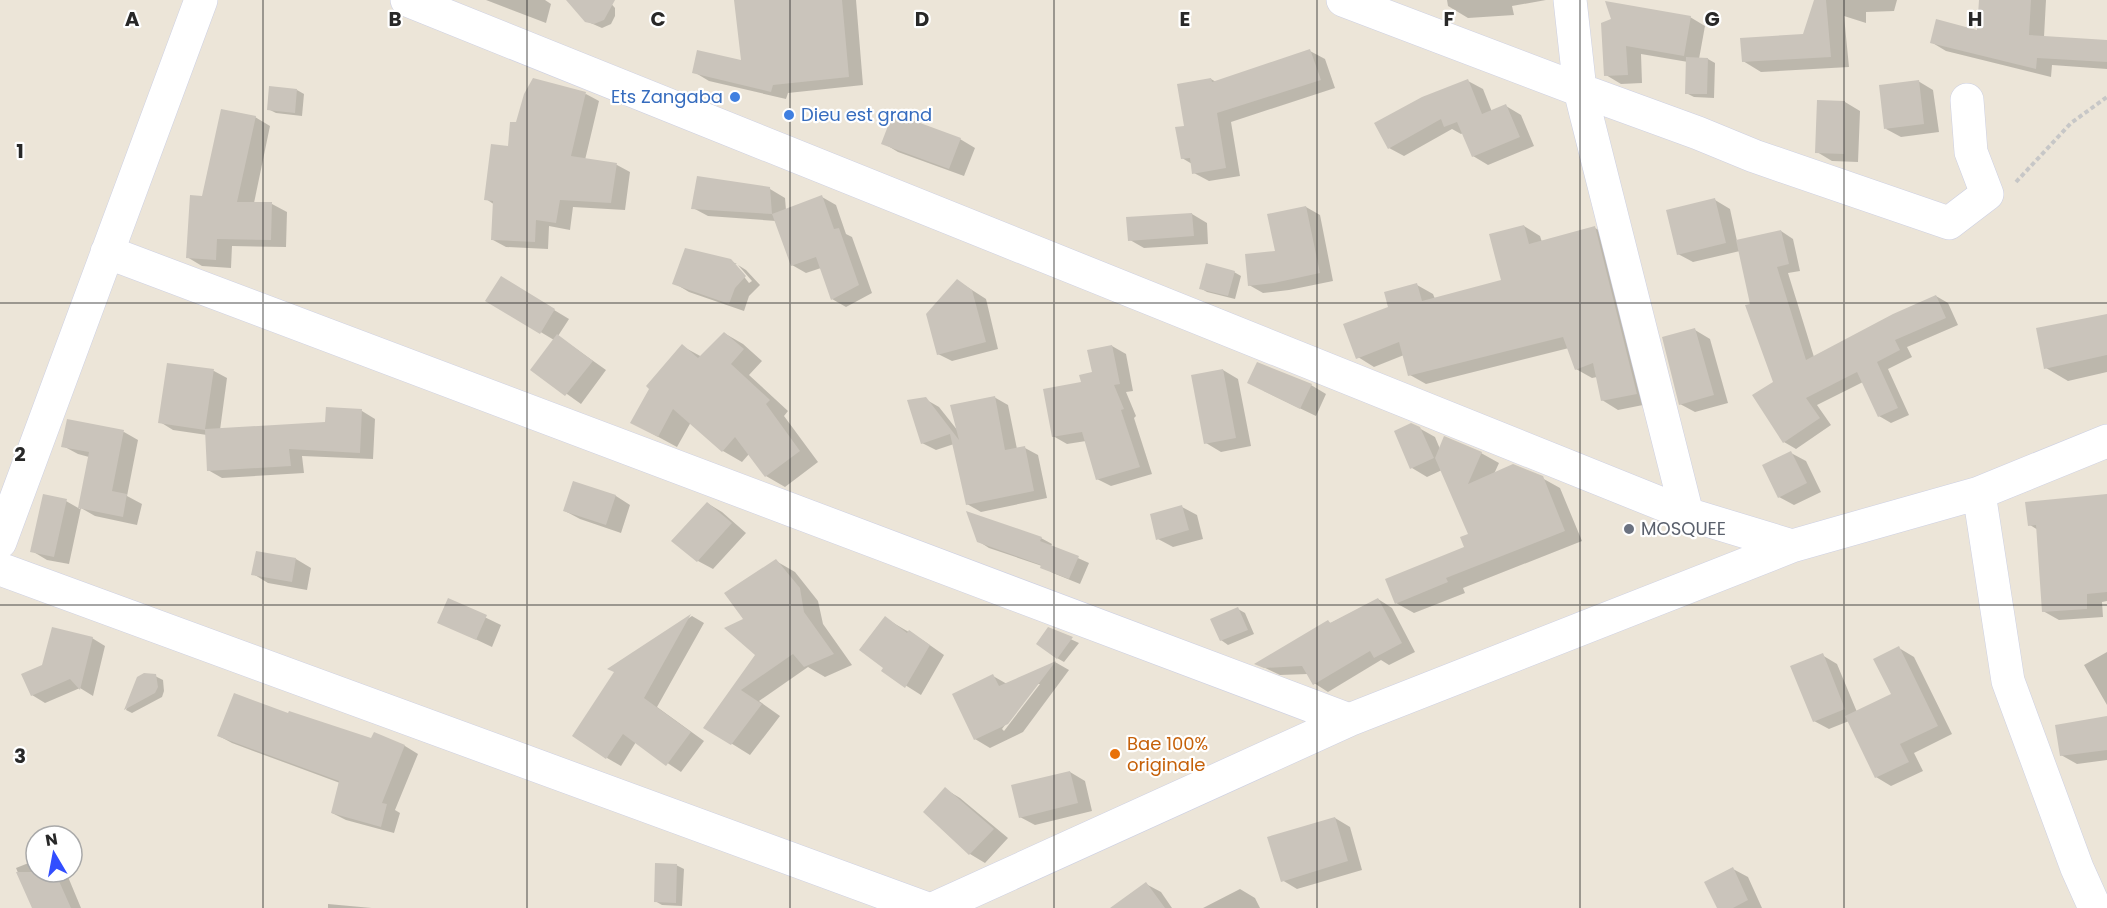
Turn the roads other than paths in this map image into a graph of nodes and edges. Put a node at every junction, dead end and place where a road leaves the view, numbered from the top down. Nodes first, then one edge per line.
1 (201, 0) edge
2 (407, 0) edge
3 (1343, 0) edge
4 (1570, 0) edge
5 (1580, 90) junction
6 (1967, 100) dead end
7 (107, 252) junction
8 (2107, 441) edge
9 (1979, 493) junction
10 (1687, 514) junction
11 (0, 542) edge
12 (1792, 546) junction
13 (0, 569) edge
14 (1349, 720) junction
15 (925, 908) edge
16 (934, 908) edge
17 (2095, 908) edge

1 - 7 street
2 - 10 street
3 - 5 street
4 - 5 street
5 - 6 street
5 - 10 street
7 - 11 street
7 - 14 street
8 - 9 street
9 - 12 street
9 - 17 street
10 - 12 street
12 - 14 street
13 - 15 street
14 - 16 street

